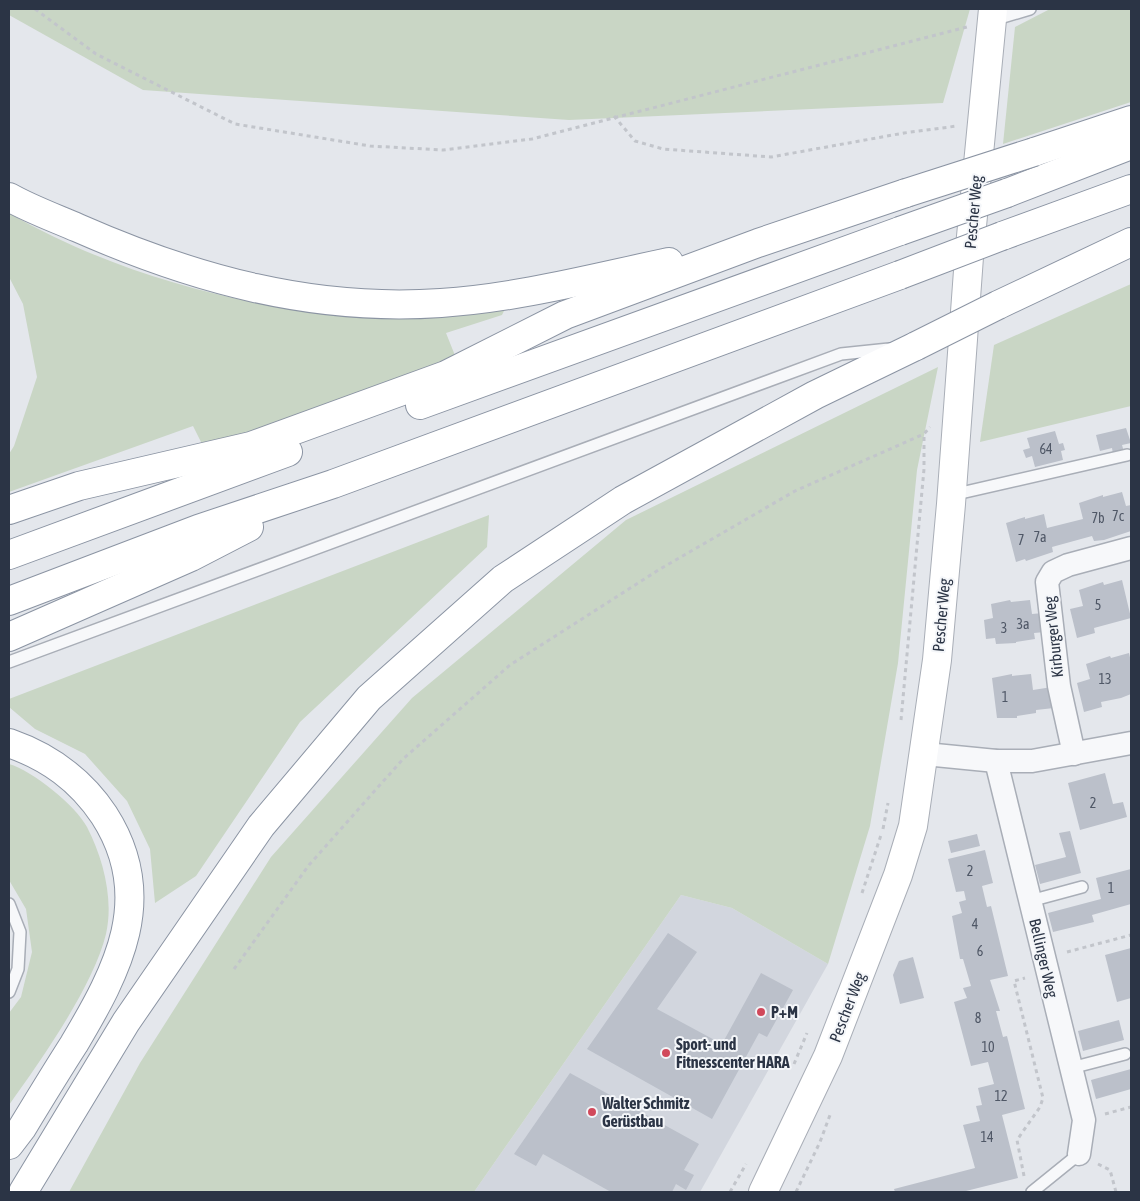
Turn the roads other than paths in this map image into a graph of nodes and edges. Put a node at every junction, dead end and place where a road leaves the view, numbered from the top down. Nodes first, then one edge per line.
1 (1030, 9) edge
2 (992, 15) edge
3 (1131, 120) edge
4 (1131, 145) edge
5 (1131, 189) edge
6 (9, 197) edge
7 (1131, 242) edge
8 (758, 243) junction
9 (916, 346) junction
10 (1127, 455) dead end
11 (333, 484) junction
12 (952, 495) junction
13 (9, 510) edge
14 (1131, 548) edge
15 (9, 556) edge
16 (9, 600) edge
17 (9, 637) edge
18 (9, 662) edge
19 (9, 743) edge
20 (1131, 743) edge
21 (925, 754) junction
22 (1074, 754) junction
23 (996, 761) junction
24 (1082, 887) dead end
25 (1030, 901) junction
26 (9, 904) edge
27 (9, 992) edge
28 (1125, 1054) dead end
29 (1071, 1068) junction
30 (9, 1145) edge
31 (1079, 1154) joint
32 (23, 1192) edge
33 (763, 1192) edge
34 (1032, 1192) edge

1 - 2 lane
2 - 12 main road, Pescher Weg
3 - 8 main road, bridge
4 - 15 main road, bridge
5 - 11 main road, bridge
6 - 8 main road
7 - 9 main road, bridge
8 - 13 main road
9 - 18 lane
9 - 32 main road
10 - 12 lane
11 - 16 main road
11 - 17 main road
12 - 21 main road, Pescher Weg
14 - 22 street, Kirburger Weg
19 - 30 main road
20 - 22 street
21 - 23 street
21 - 33 main road, Pescher Weg
22 - 23 street
23 - 25 street, Bellinger Weg
24 - 25 lane
25 - 29 street, Bellinger Weg
26 - 27 lane
28 - 29 lane
29 - 31 street, Bellinger Weg
31 - 34 lane

